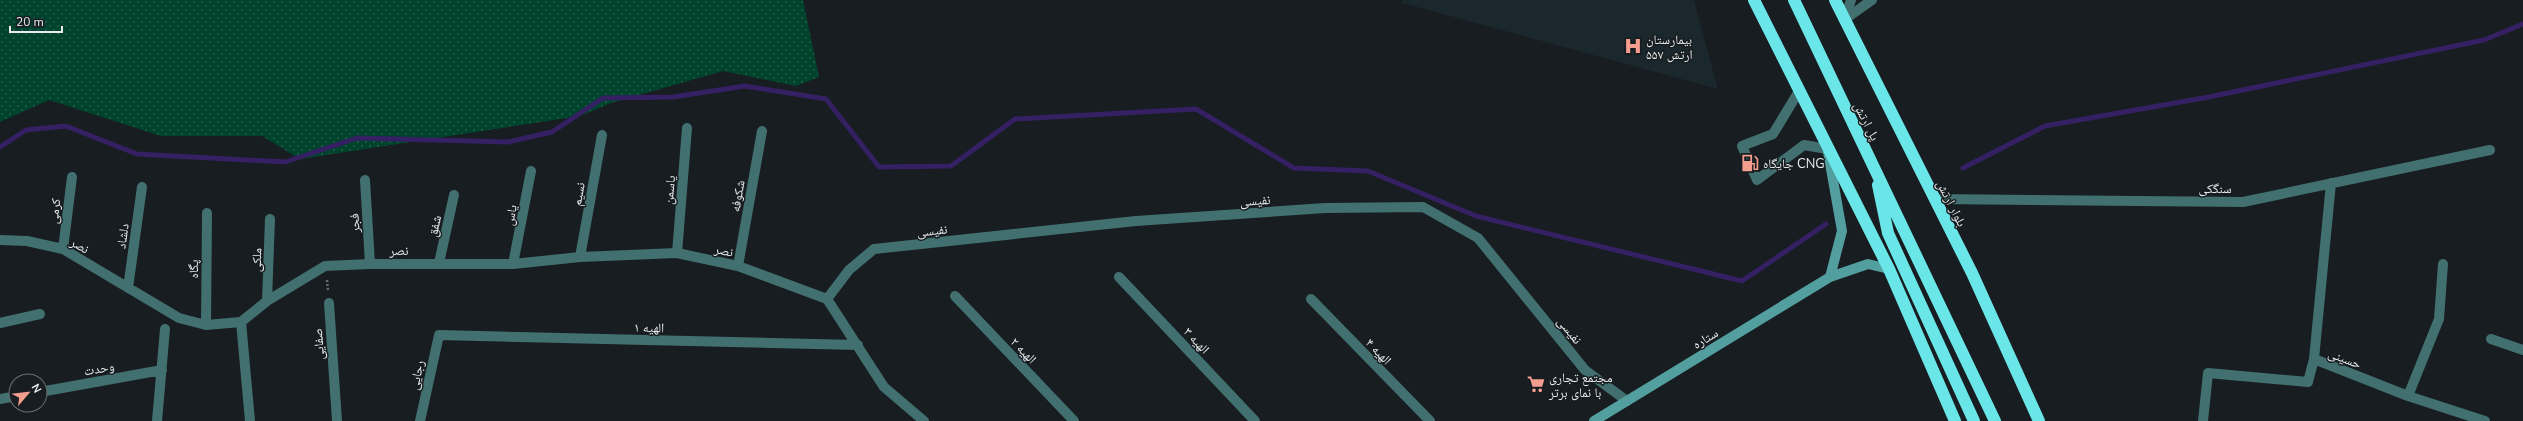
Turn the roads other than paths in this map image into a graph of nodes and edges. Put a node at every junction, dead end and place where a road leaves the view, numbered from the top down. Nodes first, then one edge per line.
1 (1754, 0) edge
2 (1794, 0) edge
3 (1835, 0) edge
4 (1850, 0) edge
5 (1872, 0) edge
6 (1844, 20) junction
7 (1799, 92) junction
8 (687, 128) dead end
9 (762, 131) dead end
10 (602, 135) dead end
11 (1827, 149) junction
12 (2490, 150) dead end
13 (1872, 163) junction
14 (531, 171) dead end
15 (72, 177) dead end
16 (365, 180) dead end
17 (2331, 183) junction
18 (142, 188) dead end
19 (454, 195) dead end
20 (1934, 199) junction
21 (207, 213) dead end
22 (270, 220) dead end
23 (0, 240) edge
24 (63, 249) junction
25 (677, 253) junction
26 (580, 257) junction
27 (438, 263) junction
28 (370, 264) junction
29 (513, 264) junction
30 (2443, 264) dead end
31 (738, 266) junction
32 (1889, 269) junction
33 (1119, 276) dead end
34 (1830, 277) junction
35 (128, 288) junction
36 (955, 296) dead end
37 (828, 299) junction
38 (1310, 299) dead end
39 (267, 301) junction
40 (329, 303) road end
41 (40, 314) dead end
42 (240, 322) junction
43 (0, 323) edge
44 (206, 325) junction
45 (165, 329) dead end
46 (438, 335) joint
47 (2491, 339) dead end
48 (858, 345) junction
49 (2523, 350) edge
50 (2314, 360) junction
51 (162, 370) junction
52 (48, 391) edge
53 (2408, 396) junction
54 (1627, 401) junction
55 (2461, 417) edge
56 (157, 421) edge
57 (250, 421) edge
58 (337, 421) edge
59 (420, 421) edge
60 (924, 421) edge
61 (1074, 421) edge
62 (1255, 421) edge
63 (1430, 421) edge
64 (1594, 421) edge
65 (1955, 421) edge
66 (1974, 421) edge
67 (1995, 421) edge
68 (2039, 421) edge
69 (2203, 421) edge
70 (2485, 421) edge

1 - 7 highway
2 - 13 highway, پل ارتش
3 - 6 highway, بلوار ارتش
4 - 6 street
5 - 6 street
6 - 20 highway, بلوار ارتش
7 - 11 highway
7 - 11 street
8 - 25 street, یاسمن
9 - 31 street, شکوفه
10 - 26 street, نسیم
11 - 32 highway
11 - 34 street
12 - 17 street, سنگکی
13 - 66 highway
13 - 67 highway
14 - 29 street, یاس
15 - 24 street, کرمی
16 - 28 street, فجر
17 - 20 street, سنگکی
17 - 50 street
18 - 35 street, دلشاد
19 - 27 street, شفق
20 - 68 highway, بلوار ارتش
21 - 44 street, پگاه
22 - 39 street, ملکی
23 - 24 street, نصر
24 - 35 street, نصر
25 - 26 street, نصر
25 - 31 street, نصر
26 - 29 street, نصر
27 - 28 street, نصر
27 - 29 street, نصر
28 - 39 street, نصر
30 - 53 street
31 - 37 street, نصر
32 - 34 street, ستاره
32 - 65 highway
33 - 62 street, الهیه ۳
34 - 54 street, ستاره
35 - 44 street, نصر
36 - 61 street, الهیه ۲
37 - 48 street
37 - 54 street, نفیسی
38 - 63 street, الهیه ۴
39 - 42 street, نصر
40 - 58 street, صفایی
41 - 43 street
42 - 44 street, نصر
42 - 57 street
45 - 51 street
46 - 48 street, الهیه ۱
46 - 59 street, رجایی
47 - 49 street
48 - 60 street
50 - 53 street, حسینی
50 - 69 street, حسینی
51 - 52 street, وحدت
51 - 56 street
53 - 55 street, حسینی
54 - 64 street, ستاره
55 - 70 street, حسینی

